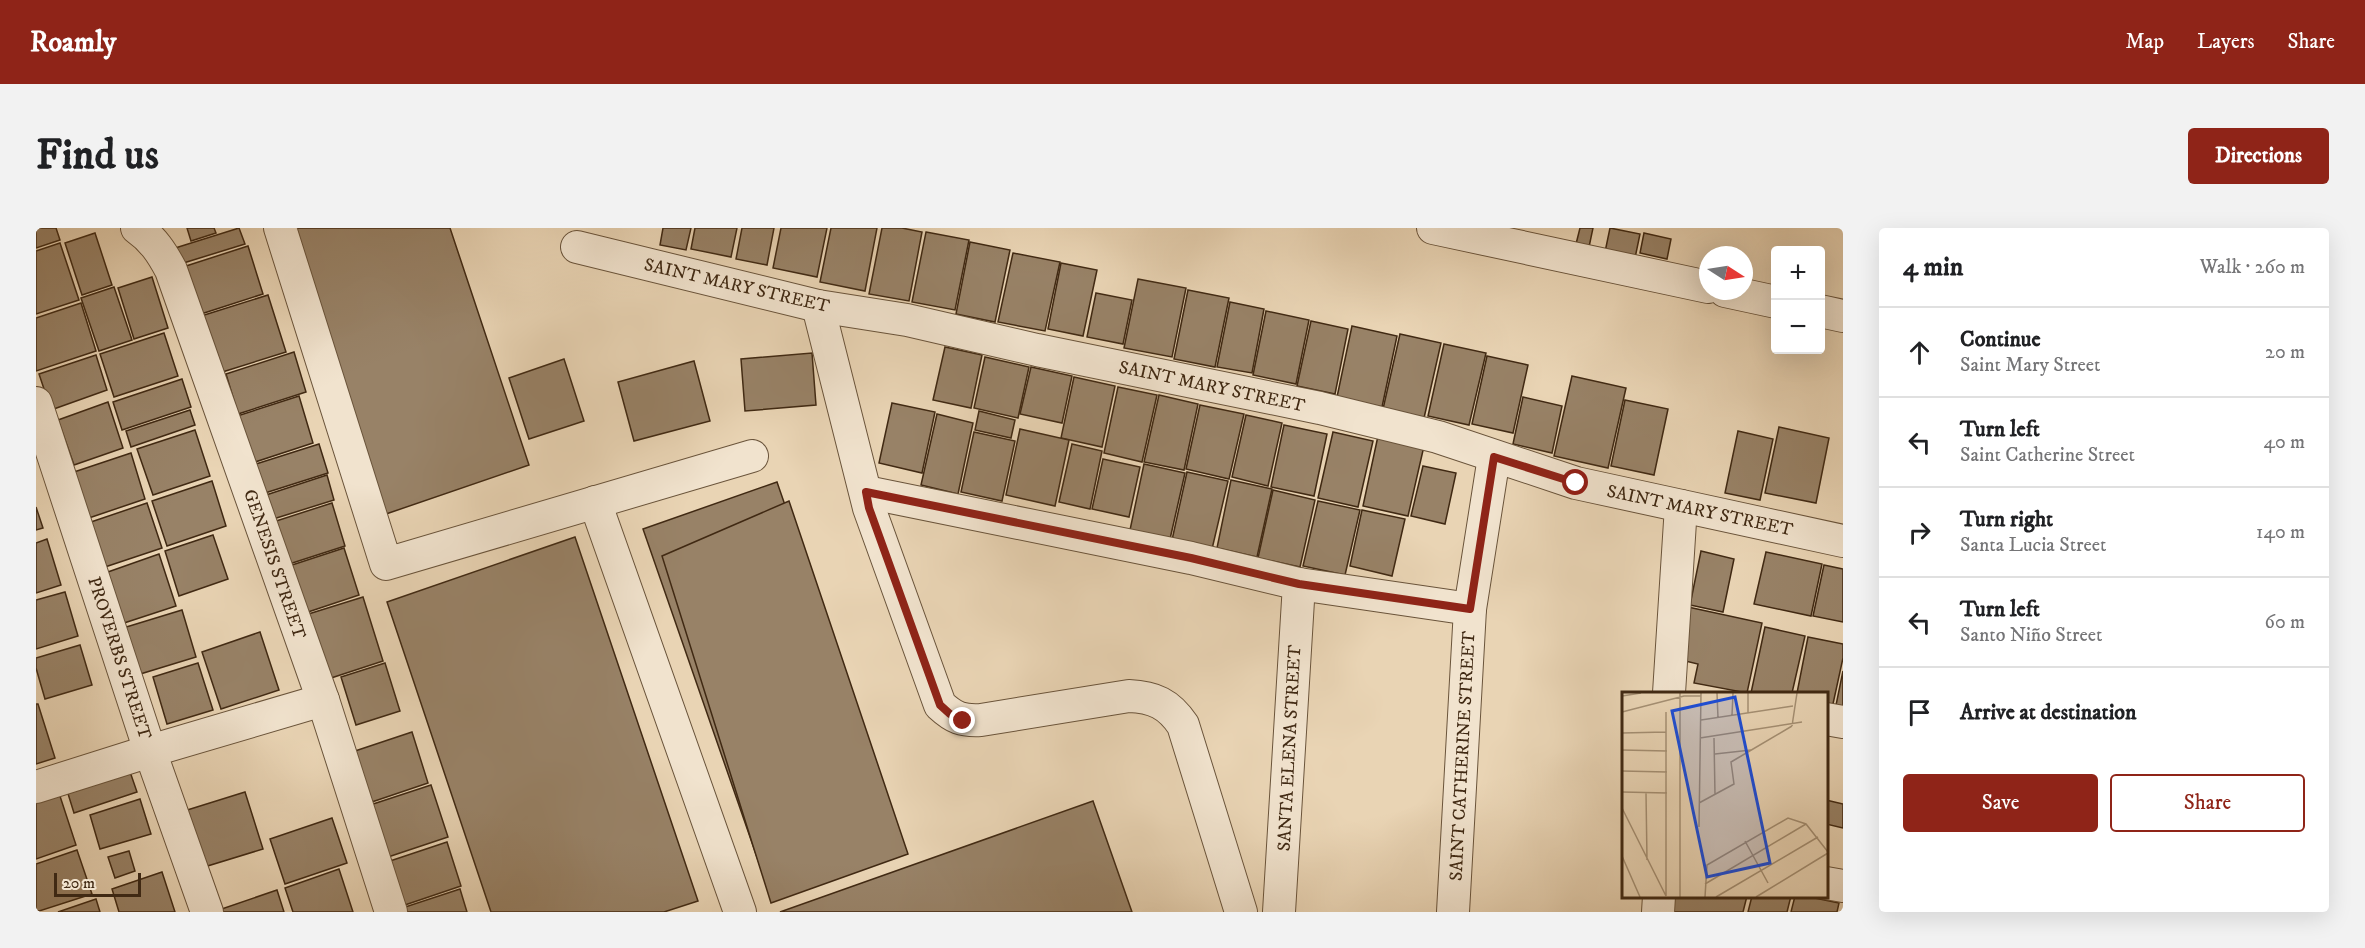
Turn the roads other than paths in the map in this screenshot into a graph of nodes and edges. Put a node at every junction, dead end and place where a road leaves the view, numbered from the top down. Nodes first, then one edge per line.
1 (137, 228) edge
2 (280, 228) edge
3 (1433, 228) edge
4 (577, 247) dead end
5 (1699, 285) edge
6 (1753, 297) edge
7 (1771, 301) edge
8 (819, 306) junction
9 (1825, 313) edge
10 (1843, 316) edge
11 (36, 403) edge
12 (752, 456) dead end
13 (1494, 457) junction
14 (866, 492) junction
15 (595, 502) junction
16 (1681, 506) junction
17 (1843, 541) edge
18 (1299, 584) junction
19 (1470, 609) junction
20 (1676, 692) edge
21 (322, 700) junction
22 (1828, 719) edge
23 (1843, 723) edge
24 (150, 750) junction
25 (36, 787) edge
26 (1828, 883) edge
27 (1843, 886) edge
28 (1659, 897) edge
29 (207, 912) edge
30 (391, 912) edge
31 (740, 912) edge
32 (1241, 912) edge
33 (1279, 912) edge
34 (1453, 912) edge
35 (1658, 912) edge

1 - 21 street, GENESIS STREET
2 - 15 street
3 - 5 street
4 - 8 street, SAINT MARY STREET
6 - 7 street
8 - 13 street, SAINT MARY STREET
8 - 14 street
9 - 10 street
11 - 24 street, PROVERBS STREET
12 - 15 street
13 - 16 street, SAINT MARY STREET
13 - 19 street, SAINT CATHERINE STREET
14 - 18 street
14 - 32 street
15 - 31 street
16 - 17 street, SAINT MARY STREET
16 - 20 street
18 - 19 street
18 - 33 street, SANTA ELENA STREET
19 - 34 street, SAINT CATHERINE STREET
21 - 24 street
21 - 30 street, GENESIS STREET
22 - 23 street
24 - 25 street
24 - 29 street, PROVERBS STREET
26 - 27 street
28 - 35 street

